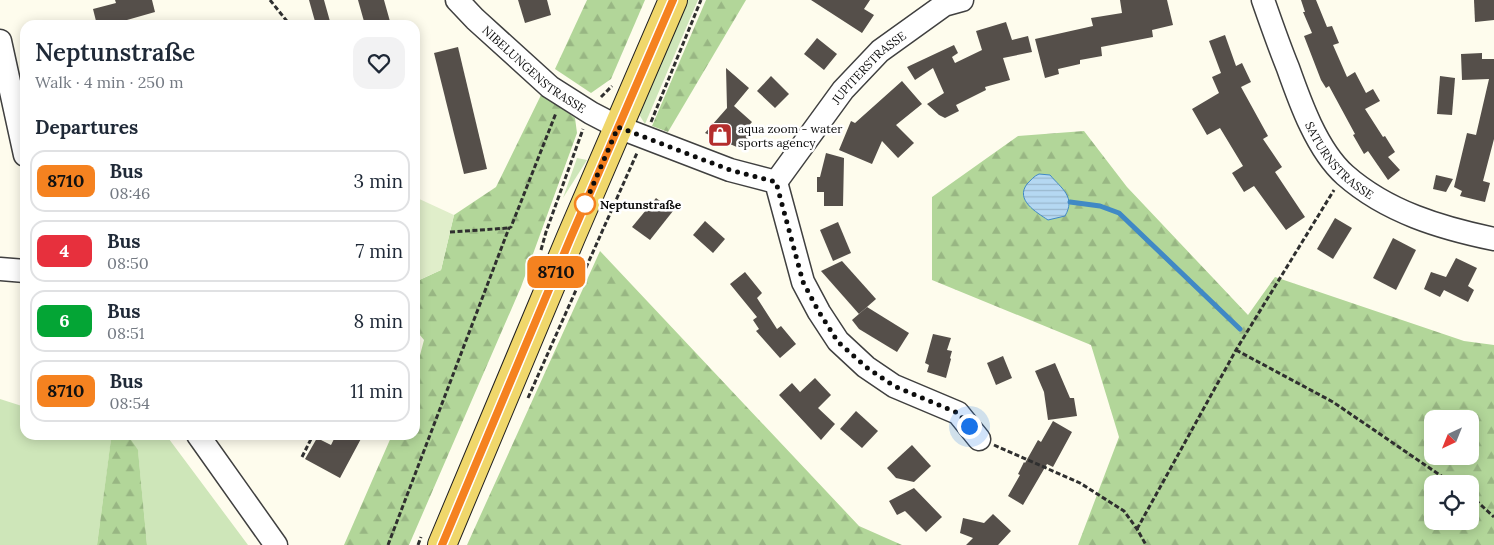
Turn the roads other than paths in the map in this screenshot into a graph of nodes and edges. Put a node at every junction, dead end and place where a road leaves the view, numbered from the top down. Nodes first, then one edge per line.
1 (457, 0) edge
2 (673, 0) edge
3 (1263, 0) edge
4 (951, 2) edge
5 (0, 41) edge
6 (618, 127) junction
7 (20, 132) edge
8 (776, 182) junction
9 (1494, 239) edge
10 (0, 268) edge
11 (20, 270) edge
12 (980, 439) road end
13 (202, 440) edge
14 (276, 545) edge
15 (442, 545) edge

1 - 6 street, NIBELUNGENSTRASSE
2 - 6 main road
3 - 9 street, SATURNSTRASSE
4 - 8 street, JUPITERSTRASSE
5 - 7 street
6 - 8 street
6 - 15 main road
8 - 12 street
10 - 11 street
13 - 14 street

